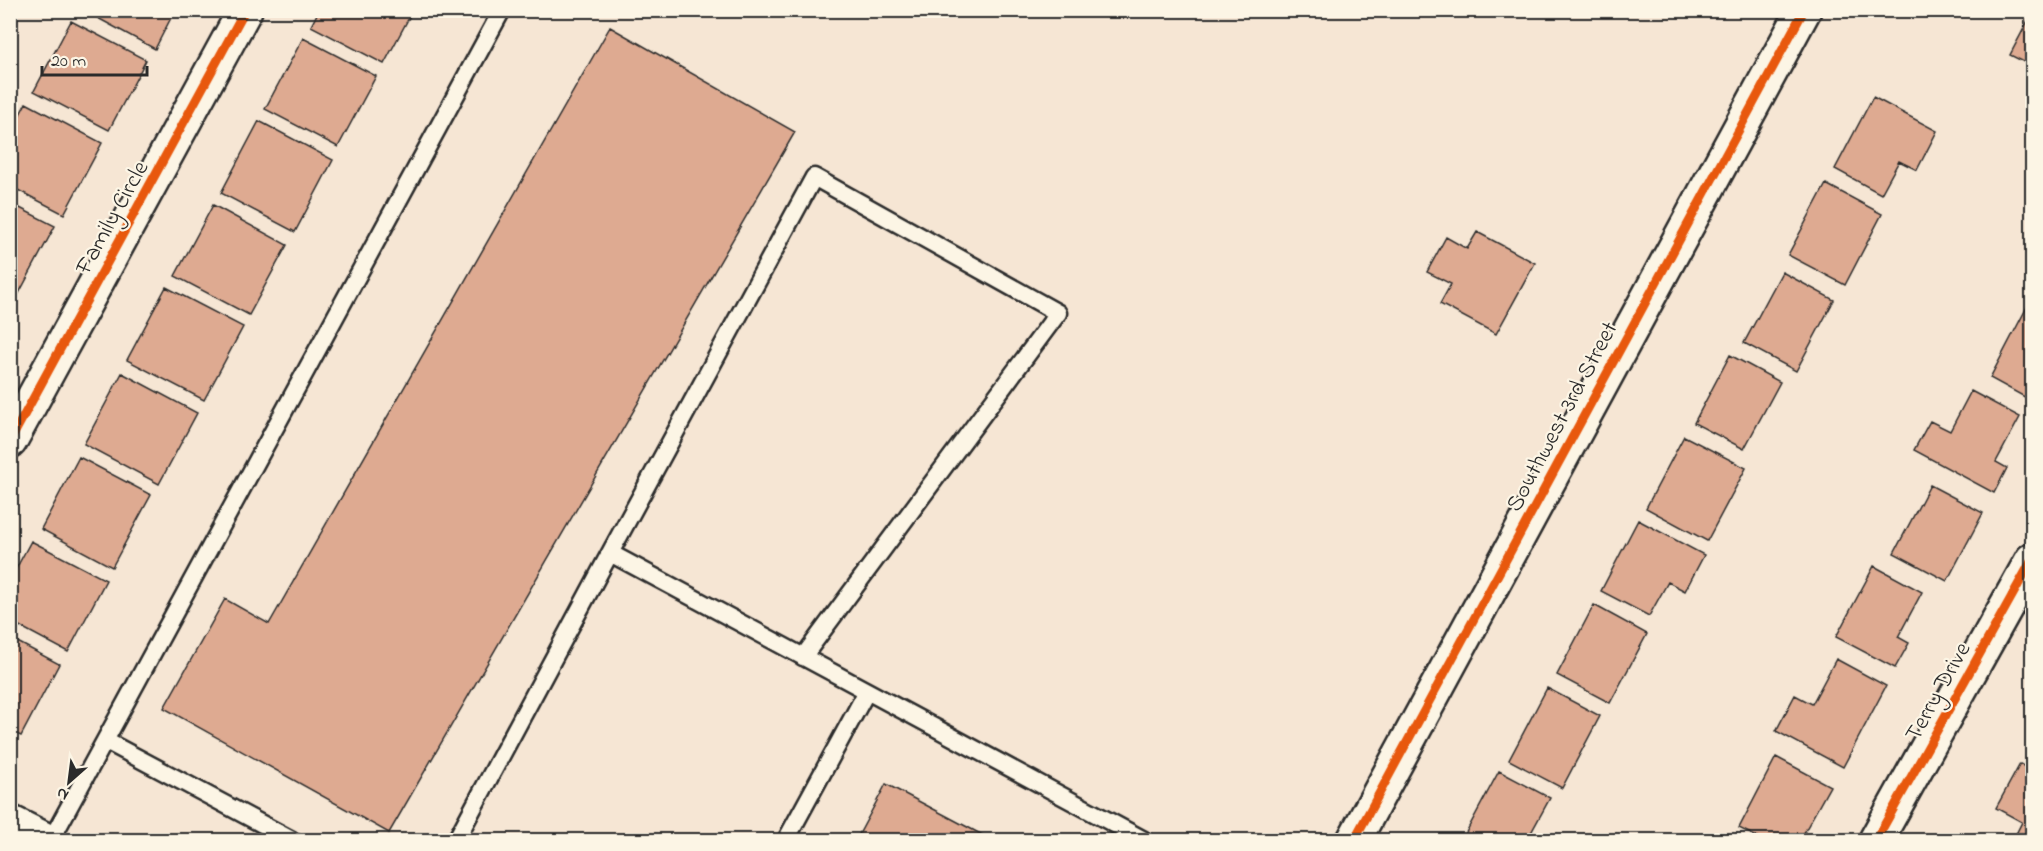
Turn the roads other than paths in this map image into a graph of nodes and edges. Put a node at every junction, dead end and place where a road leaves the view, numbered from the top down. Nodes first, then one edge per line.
1 (245, 10) edge
2 (502, 10) edge
3 (1804, 10) edge
4 (10, 441) edge
5 (610, 553) junction
6 (2032, 560) edge
7 (803, 657) junction
8 (867, 691) junction
9 (106, 741) junction
10 (10, 822) edge
11 (46, 840) edge
12 (51, 840) edge
13 (292, 840) edge
14 (456, 840) edge
15 (786, 840) edge
16 (1144, 840) edge
17 (1354, 840) edge
18 (1876, 840) edge

1 - 4 street, Family Circle
2 - 9 lane
3 - 17 street, Southwest 3rd Street
5 - 7 lane
5 - 7 lane
5 - 14 lane
6 - 18 street, Terry Drive
7 - 8 lane
8 - 15 lane
8 - 16 lane
9 - 12 lane
9 - 13 lane
10 - 11 street

